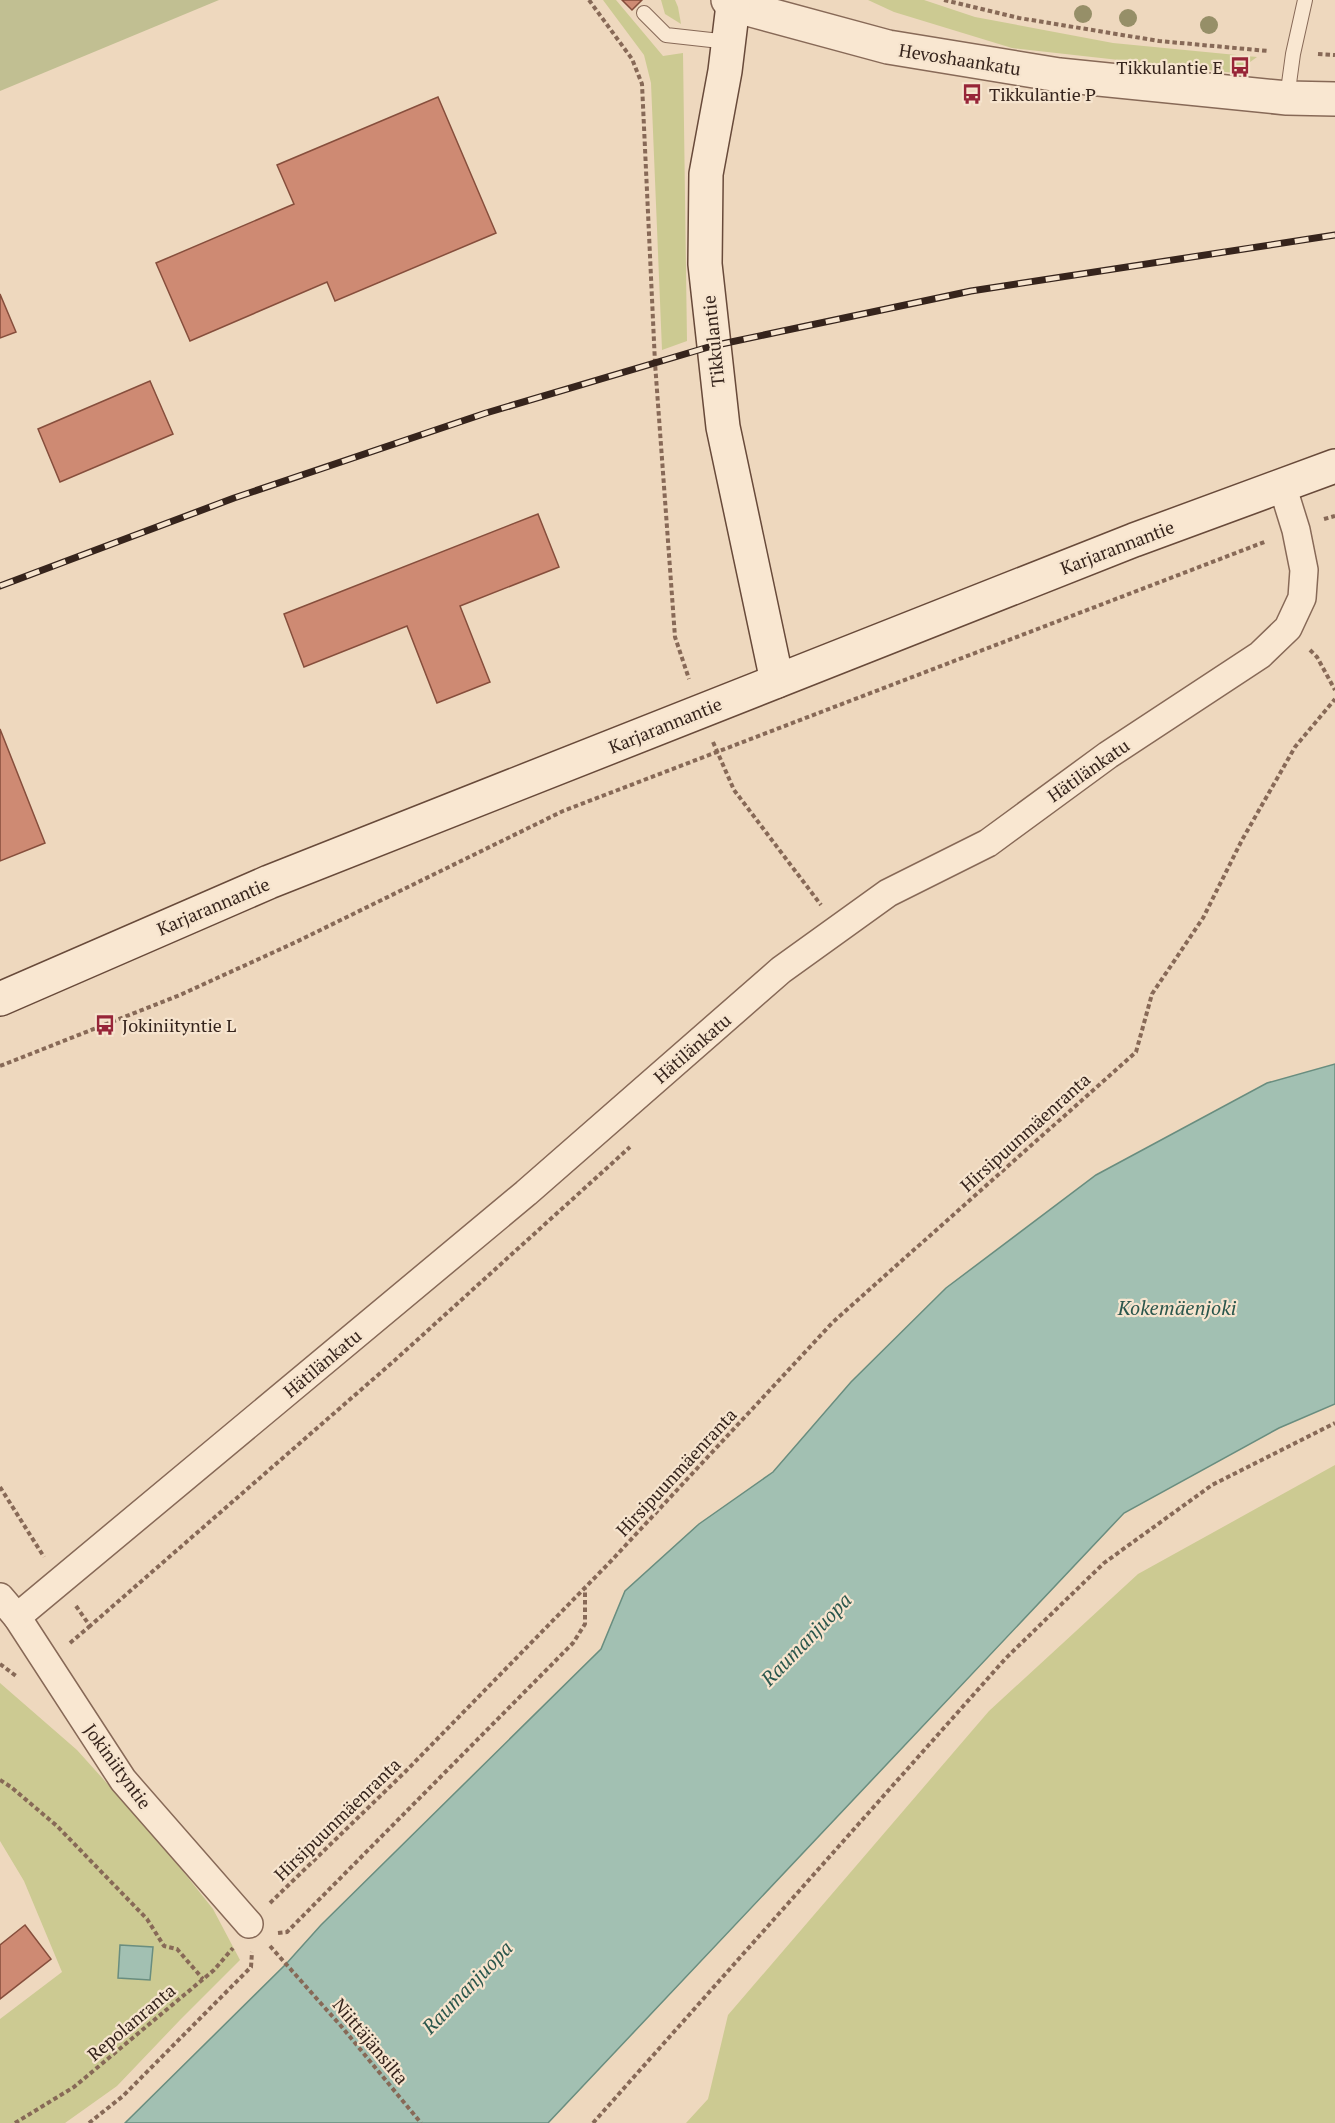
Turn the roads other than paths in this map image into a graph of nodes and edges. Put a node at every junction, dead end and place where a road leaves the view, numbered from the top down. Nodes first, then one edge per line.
1 (1305, 0) edge
2 (731, 3) edge
3 (645, 13) dead end
4 (729, 42) junction
5 (1287, 98) junction
6 (1335, 99) edge
7 (1335, 466) edge
8 (1282, 484) junction
9 (777, 681) junction
10 (0, 999) edge
11 (9, 1607) edge
12 (256, 1931) road end

1 - 5 lane
2 - 4 main road, Tikkulantie
2 - 5 main road, Hevoshaankatu
3 - 4 lane
4 - 9 main road, Tikkulantie
5 - 6 main road, Hevoshaankatu
7 - 8 main road, Karjarannantie
8 - 9 main road, Karjarannantie
8 - 11 street, Hätilänkatu
9 - 10 main road, Karjarannantie
11 - 12 street, Jokiniityntie

